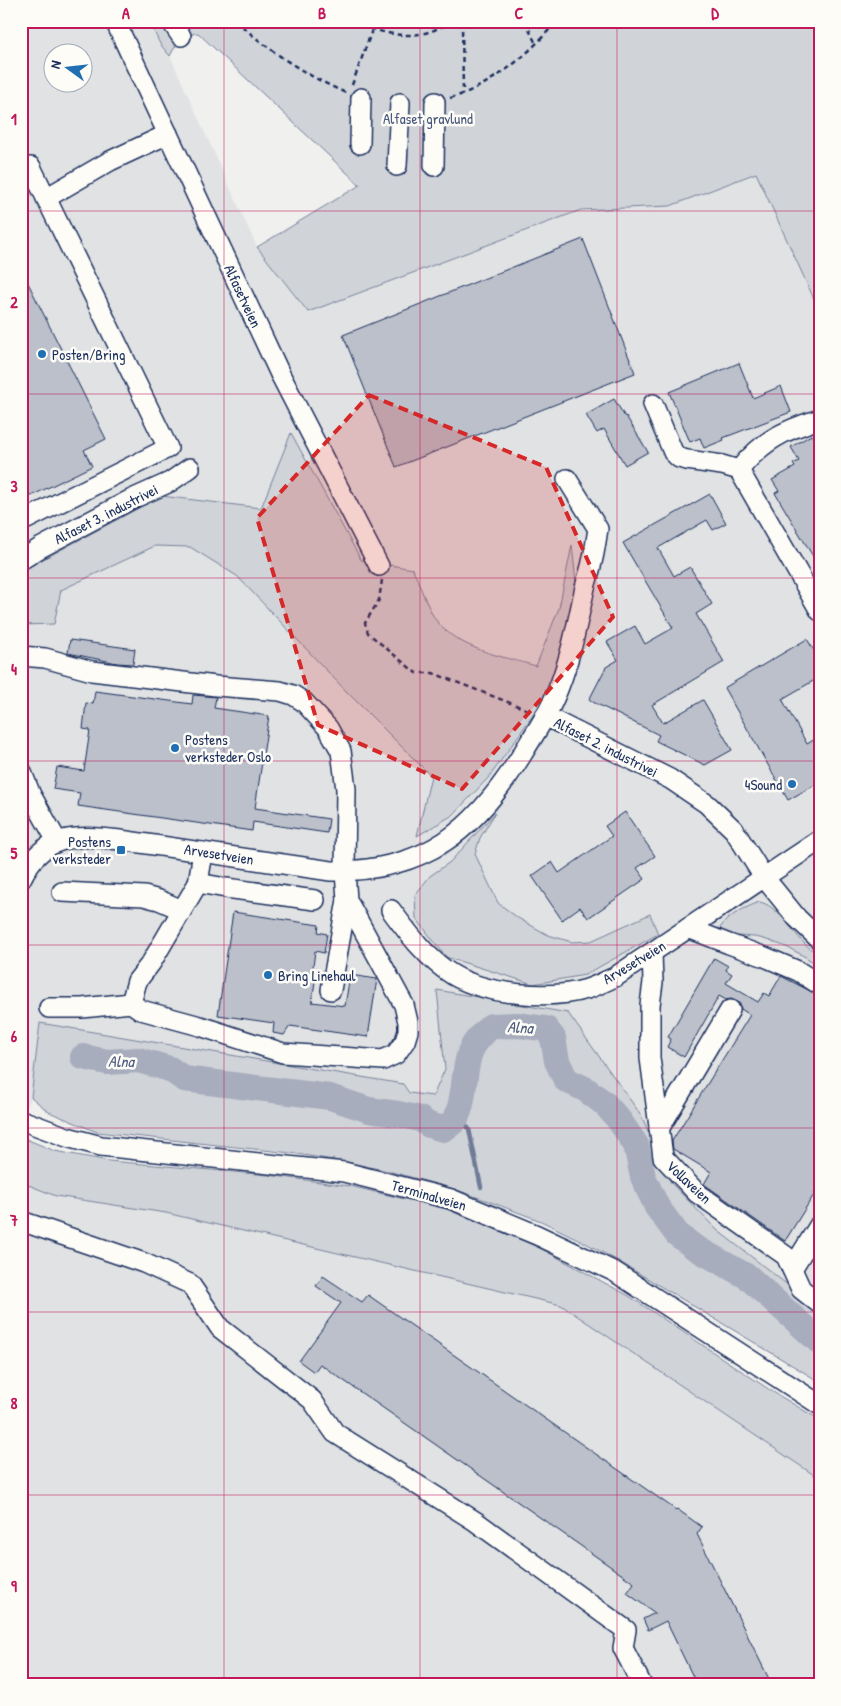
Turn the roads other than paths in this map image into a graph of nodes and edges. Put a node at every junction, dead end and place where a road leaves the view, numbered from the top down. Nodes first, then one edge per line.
1 (115, 21) edge
2 (355, 96) road end
3 (435, 102) road end
4 (400, 103) dead end
5 (168, 134) junction
6 (360, 144) dead end
7 (397, 166) dead end
8 (434, 166) dead end
9 (31, 167) dead end
10 (46, 198) junction
11 (653, 404) dead end
12 (820, 419) edge
13 (190, 468) dead end
14 (739, 470) junction
15 (568, 479) dead end
16 (21, 522) edge
17 (21, 560) edge
18 (381, 574) road end
19 (820, 611) edge
20 (21, 656) edge
21 (544, 716) junction
22 (21, 770) edge
23 (820, 840) edge
24 (57, 841) junction
25 (204, 852) junction
26 (382, 867) joint
27 (345, 871) junction
28 (763, 876) junction
29 (21, 879) edge
30 (198, 882) junction
31 (62, 892) dead end
32 (314, 900) dead end
33 (348, 900) junction
34 (182, 910) junction
35 (390, 910) dead end
36 (688, 928) junction
37 (820, 940) edge
38 (652, 952) junction
39 (820, 985) edge
40 (331, 990) dead end
41 (131, 1003) junction
42 (49, 1008) dead end
43 (730, 1010) dead end
44 (21, 1120) edge
45 (659, 1129) junction
46 (21, 1221) edge
47 (820, 1224) edge
48 (792, 1269) junction
49 (820, 1304) edge
50 (820, 1406) edge
51 (642, 1685) edge

1 - 5 street, Alfasetveien
2 - 6 street
3 - 8 street
4 - 7 street
5 - 10 street
5 - 18 street, Alfasetveien
9 - 10 street
10 - 16 street
11 - 14 street
12 - 14 street
13 - 17 street, Alfaset 3. industrivei
14 - 19 street
15 - 21 street
20 - 27 street
21 - 26 street, Alfaset 2. industrivei
21 - 28 street, Alfaset 2. industrivei
22 - 24 street
23 - 28 street, Arvesetveien
24 - 25 street, Arvesetveien
24 - 29 street
25 - 27 street, Arvesetveien
25 - 30 street
26 - 27 street, Arvesetveien
27 - 33 street
28 - 36 street, Arvesetveien
28 - 37 street
30 - 32 street
30 - 34 street
31 - 34 street
33 - 40 street
33 - 41 street
34 - 41 street
35 - 38 street, Arvesetveien
36 - 38 street, Arvesetveien
36 - 39 street
38 - 45 street, Vollaveien
41 - 42 street
43 - 45 street
44 - 50 street, Terminalveien
45 - 48 street, Vollaveien
46 - 51 street
47 - 48 street
48 - 49 street, Vollaveien

